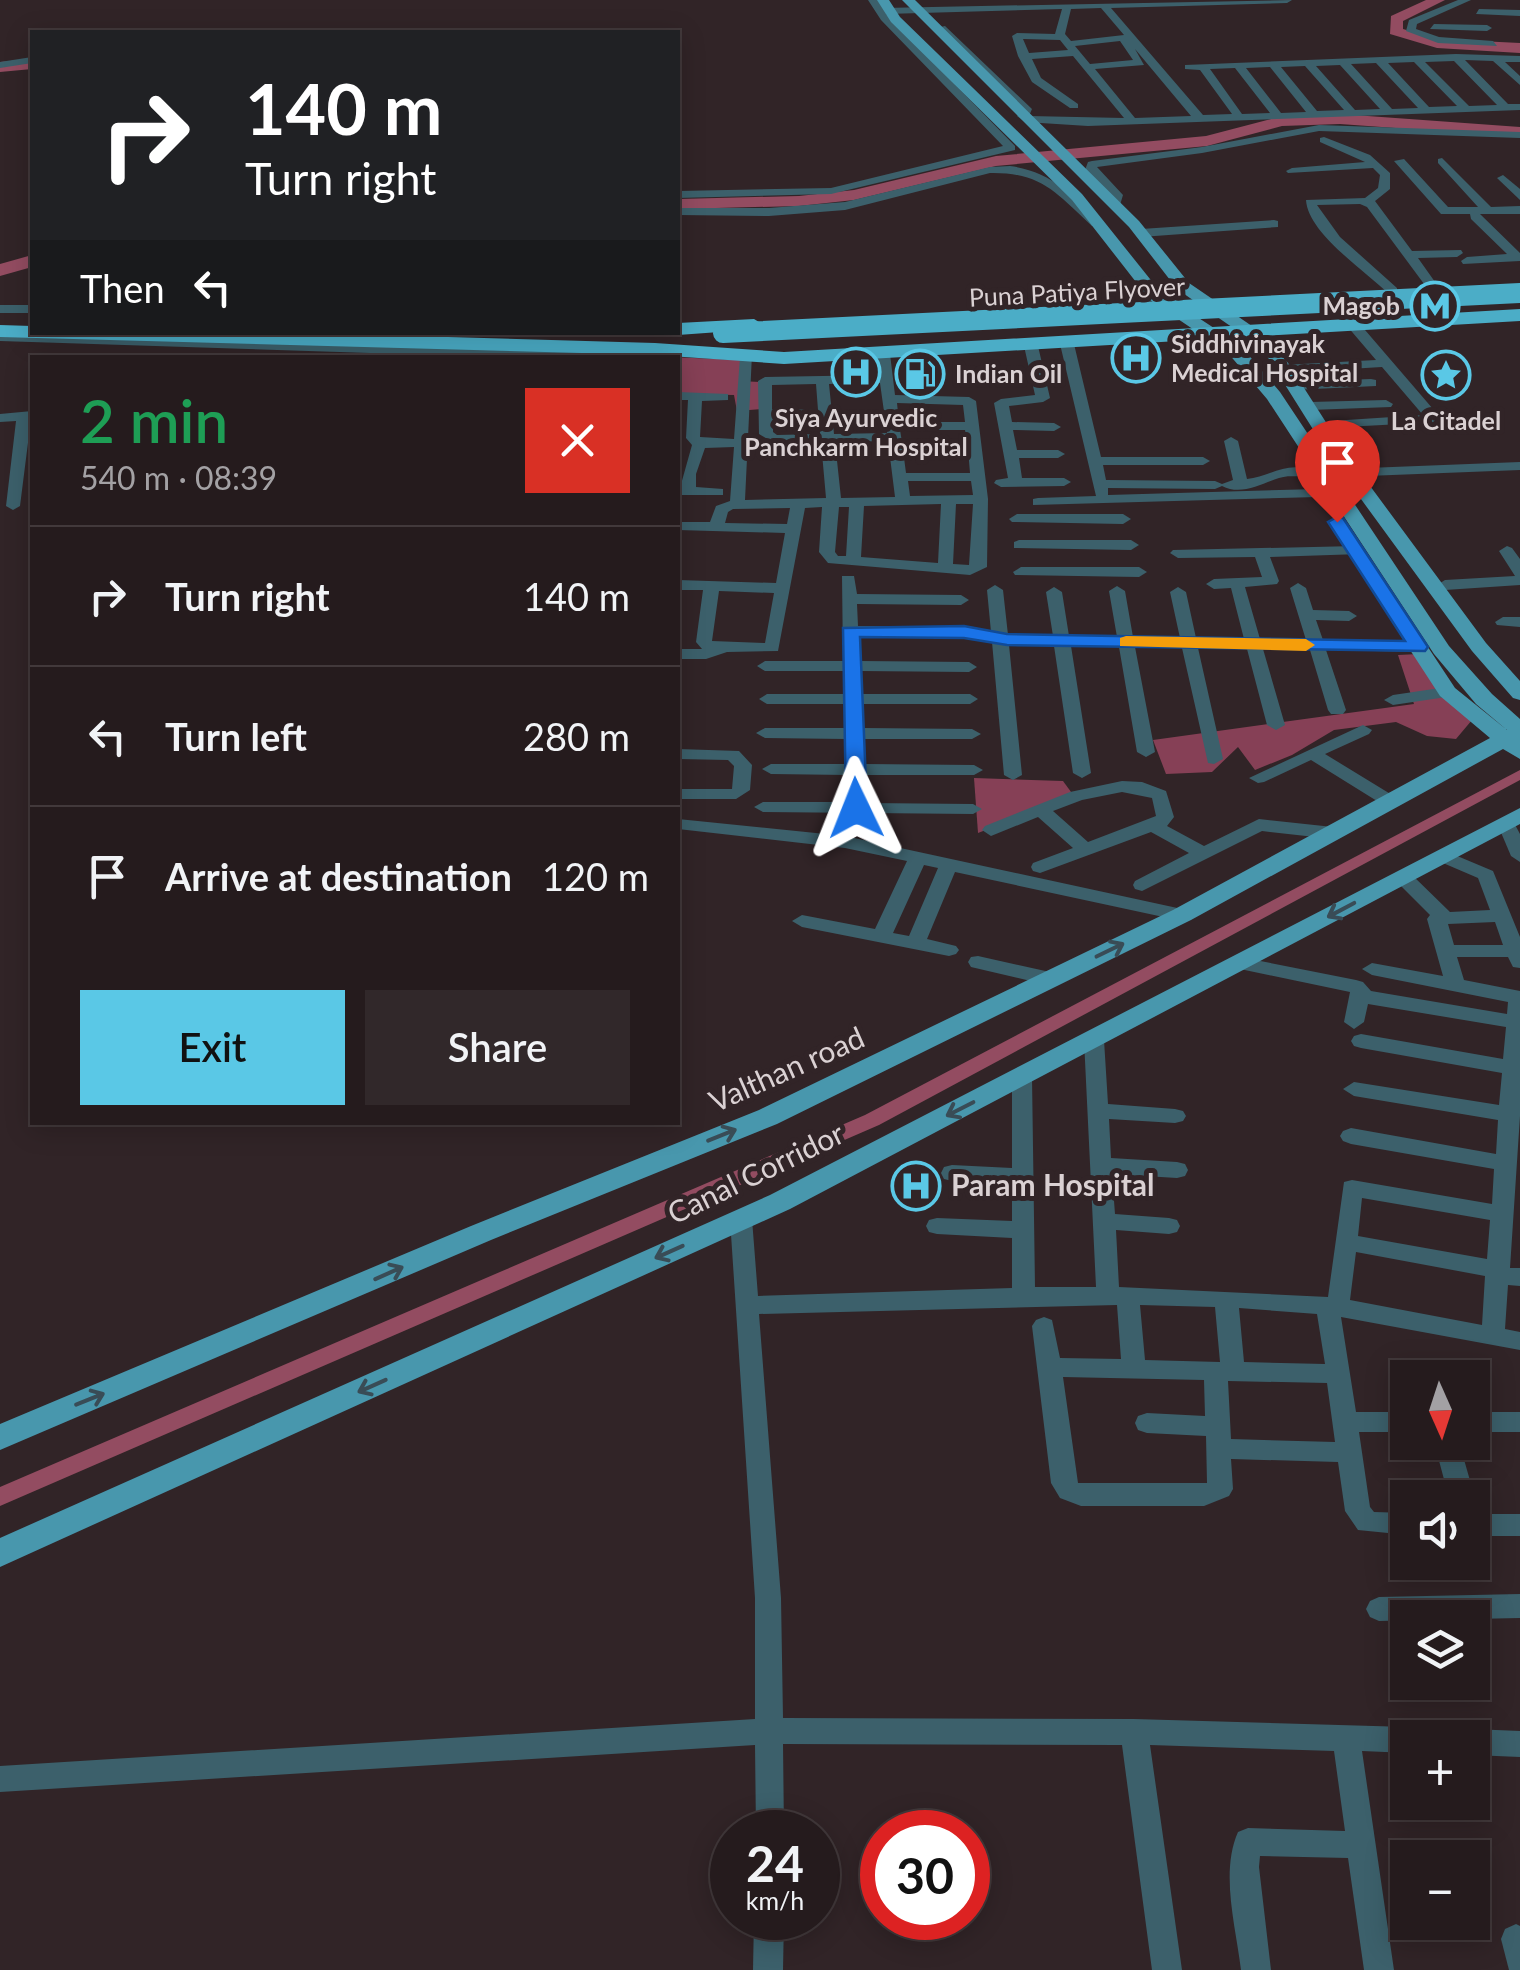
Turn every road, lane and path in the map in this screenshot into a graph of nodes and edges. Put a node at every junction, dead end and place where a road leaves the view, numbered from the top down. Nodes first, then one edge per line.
1 (1287, 0) edge
2 (1469, 0) edge
3 (1508, 0) edge
4 (1190, 1) edge
5 (1236, 1) edge
6 (1024, 4) edge
7 (916, 5) edge
8 (1104, 5) junction
9 (881, 6) edge
10 (1066, 6) junction
11 (1443, 9) junction
12 (1478, 12) junction
13 (1518, 15) edge
14 (1427, 27) dead end
15 (1450, 28) junction
16 (1487, 28) junction
17 (1128, 38) junction
18 (1456, 42) junction
19 (1068, 44) junction
20 (1520, 46) edge
21 (1495, 51) junction
22 (1023, 56) junction
23 (1456, 57) junction
24 (1416, 59) junction
25 (1520, 59) edge
26 (30, 60) edge
27 (1378, 60) junction
28 (1343, 62) junction
29 (1308, 63) junction
30 (1274, 64) junction
31 (0, 65) edge
32 (1238, 65) junction
33 (1203, 66) junction
34 (1086, 67) junction
35 (1189, 67) dead end
36 (1520, 82) edge
37 (1074, 106) dead end
38 (1520, 107) edge
39 (1506, 108) junction
40 (1466, 109) junction
41 (1426, 110) junction
42 (1388, 111) junction
43 (1352, 113) junction
44 (1314, 114) junction
45 (1277, 115) junction
46 (1239, 117) junction
47 (1199, 118) junction
48 (1026, 120) junction
49 (1132, 121) junction
50 (1520, 135) edge
51 (1320, 144) dead end
52 (1400, 161) dead end
53 (1378, 164) junction
54 (1440, 166) dead end
55 (1474, 171) dead end
56 (1292, 172) dead end
57 (1453, 172) junction
58 (1504, 178) dead end
59 (680, 195) edge
60 (1520, 196) edge
61 (1110, 200) junction
62 (1367, 202) junction
63 (1520, 210) edge
64 (680, 212) edge
65 (1481, 213) junction
66 (1274, 224) dead end
67 (1099, 225) junction
68 (1141, 234) junction
69 (1409, 255) junction
70 (1518, 257) edge
71 (1520, 284) edge
72 (1434, 288) junction
73 (1393, 291) junction
74 (1520, 293) edge
75 (1202, 300) junction
76 (1163, 302) junction
77 (1520, 311) edge
78 (0, 312) edge
79 (30, 313) edge
80 (1354, 326) junction
81 (680, 329) edge
82 (30, 333) edge
83 (1254, 333) junction
84 (84, 335) edge
85 (657, 335) edge
86 (1215, 335) junction
87 (1, 336) edge
88 (181, 341) junction
89 (1067, 344) junction
90 (732, 346) junction
91 (1031, 346) junction
92 (440, 348) junction
93 (381, 351) junction
94 (600, 353) edge
95 (882, 354) junction
96 (369, 355) edge
97 (1387, 363) junction
98 (1283, 369) junction
99 (886, 379) junction
100 (1372, 383) dead end
101 (1332, 384) junction
102 (823, 386) junction
103 (680, 396) edge
104 (1301, 396) junction
105 (695, 397) junction
106 (724, 397) dead end
107 (889, 399) junction
108 (1386, 404) dead end
109 (1345, 405) junction
110 (766, 414) junction
111 (825, 414) junction
112 (28, 416) edge
113 (0, 418) edge
114 (1331, 425) junction
115 (972, 426) junction
116 (1004, 426) junction
117 (1054, 427) dead end
118 (680, 433) edge
119 (894, 436) junction
120 (827, 438) junction
121 (1231, 441) dead end
122 (741, 443) junction
123 (696, 445) junction
124 (974, 446) junction
125 (1010, 454) junction
126 (1058, 454) dead end
127 (680, 458) edge
128 (1095, 461) junction
129 (1203, 461) dead end
130 (1310, 463) junction
131 (1520, 466) edge
132 (1368, 472) junction
133 (900, 477) junction
134 (978, 477) junction
135 (1064, 482) dead end
136 (1228, 484) junction
137 (684, 491) edge
138 (718, 492) dead end
139 (1318, 494) junction
140 (981, 498) junction
141 (949, 500) junction
142 (903, 502) junction
143 (1038, 502) dead end
144 (857, 503) junction
145 (737, 504) junction
146 (798, 504) junction
147 (832, 504) junction
148 (6, 507) edge
149 (1121, 510) junction
150 (1017, 519) dead end
151 (680, 526) edge
152 (716, 528) junction
153 (793, 529) junction
154 (1018, 545) dead end
155 (1131, 545) junction
156 (1356, 551) junction
157 (1507, 551) dead end
158 (1261, 552) junction
159 (1178, 553) dead end
160 (946, 568) junction
161 (851, 570) junction
162 (1021, 572) dead end
163 (1520, 572) edge
164 (1520, 580) edge
165 (1214, 584) dead end
166 (1446, 584) junction
167 (680, 585) edge
168 (712, 586) junction
169 (782, 588) junction
170 (1298, 588) dead end
171 (1238, 589) dead end
172 (994, 590) dead end
173 (1117, 591) dead end
174 (1054, 592) dead end
175 (1178, 592) dead end
176 (848, 598) junction
177 (961, 600) dead end
178 (1307, 615) junction
179 (1349, 616) dead end
180 (850, 632) junction
181 (1000, 638) junction
182 (1062, 640) junction
183 (1126, 642) junction
184 (1190, 643) junction
185 (1254, 644) junction
186 (1316, 645) junction
187 (1418, 647) junction
188 (722, 648) junction
189 (680, 654) edge
190 (765, 666) dead end
191 (851, 666) junction
192 (969, 667) dead end
193 (1520, 681) edge
194 (1448, 692) junction
195 (1520, 694) edge
196 (767, 699) dead end
197 (852, 699) junction
198 (970, 699) dead end
199 (1393, 700) dead end
200 (1336, 710) dead end
201 (1276, 725) dead end
202 (1363, 730) dead end
203 (765, 733) dead end
204 (854, 733) junction
205 (972, 734) dead end
206 (1516, 738) edge
207 (1146, 752) dead end
208 (1312, 753) junction
209 (680, 754) edge
210 (1214, 759) dead end
211 (770, 769) dead end
212 (855, 770) junction
213 (974, 770) dead end
214 (1082, 774) dead end
215 (1014, 775) dead end
216 (1258, 778) dead end
217 (680, 794) edge
218 (1391, 802) junction
219 (763, 807) dead end
220 (856, 808) junction
221 (974, 809) dead end
222 (1042, 811) junction
223 (1515, 818) edge
224 (680, 824) edge
225 (1152, 825) junction
226 (991, 830) dead end
227 (1333, 833) junction
228 (680, 835) edge
229 (1086, 850) junction
230 (883, 852) junction
231 (1204, 854) junction
232 (1443, 856) junction
233 (1520, 856) edge
234 (917, 859) junction
235 (948, 866) junction
236 (1040, 867) dead end
237 (1403, 877) junction
238 (1142, 885) dead end
239 (1182, 915) junction
240 (1502, 916) junction
241 (1444, 917) junction
242 (802, 921) dead end
243 (881, 938) junction
244 (915, 944) junction
245 (949, 950) dead end
246 (1444, 951) junction
247 (1518, 956) edge
248 (978, 962) dead end
249 (1240, 963) junction
250 (1372, 969) dead end
251 (1052, 979) junction
252 (1455, 985) junction
253 (1360, 996) junction
254 (1519, 998) edge
255 (1516, 1022) junction
256 (1094, 1040) junction
257 (1512, 1068) junction
258 (1022, 1077) junction
259 (1354, 1089) dead end
260 (1098, 1111) junction
261 (1508, 1114) junction
262 (1175, 1116) dead end
263 (1350, 1136) dead end
264 (1504, 1163) junction
265 (1101, 1165) junction
266 (1177, 1170) dead end
267 (952, 1173) dead end
268 (1023, 1176) junction
269 (1500, 1214) junction
270 (741, 1220) junction
271 (1104, 1221) junction
272 (937, 1226) dead end
273 (1168, 1226) dead end
274 (1023, 1230) junction
275 (1345, 1242) junction
276 (1504, 1274) edge
277 (1118, 1296) junction
278 (1024, 1298) junction
279 (1226, 1299) junction
280 (748, 1305) junction
281 (1333, 1307) junction
282 (1044, 1326) dead end
283 (1492, 1337) junction
284 (1520, 1341) edge
285 (1049, 1366) junction
286 (1134, 1368) junction
287 (1224, 1371) junction
288 (1338, 1374) junction
289 (1345, 1422) junction
290 (1390, 1422) edge
291 (1490, 1422) edge
292 (1520, 1422) edge
293 (1146, 1423) dead end
294 (0, 1437) edge
295 (1218, 1438) junction
296 (1350, 1452) junction
297 (1390, 1523) edge
298 (1490, 1525) edge
299 (1520, 1526) edge
300 (0, 1554) edge
301 (1520, 1606) edge
302 (1378, 1609) dead end
303 (770, 1732) junction
304 (1134, 1732) junction
305 (1346, 1739) junction
306 (1390, 1740) edge
307 (1490, 1743) edge
308 (1520, 1744) edge
309 (0, 1779) edge
310 (770, 1810) edge
311 (1360, 1845) junction
312 (769, 1940) edge
313 (768, 1970) edge
314 (1167, 1970) edge
315 (1256, 1970) edge
316 (1379, 1970) edge

1 - 5 street
2 - 11 street
2 - 12 street
3 - 13 street
4 - 5 street
4 - 8 street
6 - 7 street
6 - 10 street
7 - 9 street
7 - 48 main road
8 - 10 street
8 - 17 street
9 - 59 street
9 - 67 main road
10 - 19 street
11 - 15 street
11 - 18 street
12 - 13 street
12 - 16 street
14 - 15 street
15 - 16 street
15 - 18 street
16 - 21 street
17 - 19 street
17 - 34 street
17 - 47 street
18 - 21 street
19 - 22 street
19 - 22 street
19 - 34 street
20 - 21 street
21 - 23 street
21 - 25 street
21 - 36 street
22 - 37 street
23 - 24 street
23 - 39 street
24 - 27 street
24 - 40 street
26 - 31 street
27 - 28 street
27 - 41 street
28 - 29 street
28 - 42 street
29 - 30 street
29 - 43 street
30 - 32 street
30 - 44 street
32 - 33 street
32 - 45 street
33 - 35 street
33 - 46 street
34 - 49 street
38 - 39 street
39 - 40 street
40 - 41 street
41 - 42 street
42 - 43 street
43 - 44 street
44 - 45 street
45 - 46 street
46 - 47 street
47 - 49 street
48 - 49 street
48 - 61 main road
50 - 61 street
51 - 53 street
52 - 65 street
53 - 56 street
53 - 62 street
54 - 57 street
55 - 57 street
57 - 65 street
58 - 60 street
61 - 68 main road
62 - 69 street
62 - 73 street
63 - 65 street
64 - 67 street
65 - 70 street
66 - 68 street
67 - 76 main road
68 - 75 main road
69 - 70 street
69 - 72 street
71 - 72 highway
72 - 73 highway
73 - 75 highway
74 - 90 highway, Puna Patiya Flyover, bridge
75 - 76 highway
75 - 83 main road
76 - 81 highway
76 - 86 main road
77 - 80 highway
77 - 90 highway, Puna Patiya Flyover
78 - 79 highway
80 - 83 highway
80 - 97 street
82 - 87 highway, Puna Patiya Flyover
83 - 86 highway
83 - 98 main road
84 - 88 highway, Puna Patiya Flyover
85 - 90 highway, Puna Patiya Flyover
86 - 89 highway
86 - 130 main road
87 - 88 street
88 - 92 highway, Puna Patiya Flyover
88 - 93 street
89 - 91 highway
89 - 128 street
90 - 94 highway, Puna Patiya Flyover
90 - 95 highway
90 - 122 street
91 - 95 highway
91 - 116 street
92 - 93 street
92 - 94 highway, Puna Patiya Flyover
93 - 96 street
95 - 99 street
97 - 98 street
97 - 114 street
98 - 104 main road
99 - 102 street
99 - 107 street
100 - 101 street
101 - 104 street
101 - 109 street
102 - 110 street
102 - 111 street
103 - 105 street
104 - 109 street
104 - 114 main road
104 - 195 main road
105 - 106 street
105 - 123 street
107 - 115 street
107 - 119 street
108 - 109 street
110 - 111 street
110 - 120 street
111 - 120 street
112 - 113 street
112 - 148 street
114 - 132 main road
115 - 119 street
115 - 124 street
116 - 117 street
116 - 125 street
118 - 123 street
119 - 120 street
119 - 124 street
119 - 133 street
120 - 147 street
121 - 136 street
122 - 123 street
122 - 145 street
123 - 127 street
123 - 137 street
124 - 134 street
125 - 126 street
125 - 135 street
128 - 129 street
128 - 136 street
130 - 136 street
130 - 139 main road
130 - 206 main road
131 - 132 street
132 - 166 main road
133 - 134 street
133 - 142 street
134 - 140 street
137 - 138 street
139 - 149 street
139 - 156 main road
140 - 141 street
140 - 160 street
141 - 142 street
141 - 160 street
142 - 144 street
143 - 149 street
144 - 147 street
144 - 161 street
145 - 146 street
145 - 152 street
146 - 147 street
146 - 153 street
147 - 161 street
149 - 150 street
149 - 155 street
151 - 152 street
152 - 153 street
153 - 169 street
154 - 155 street
155 - 162 street
156 - 158 street
156 - 187 main road
157 - 163 street
158 - 159 street
158 - 165 street
160 - 161 street
161 - 176 street
164 - 166 street
166 - 193 main road
167 - 168 street
168 - 169 street
168 - 188 street
169 - 188 street
170 - 178 street
171 - 185 street
172 - 181 street
173 - 183 street
174 - 182 street
175 - 184 street
176 - 177 street
176 - 180 street
178 - 179 street
178 - 186 street
180 - 181 street
180 - 191 street
181 - 182 street
181 - 215 street
182 - 183 street
182 - 214 street
183 - 184 street
183 - 207 street
184 - 185 street
184 - 210 street
185 - 186 street
185 - 201 street
186 - 187 street
186 - 200 street
187 - 194 main road
188 - 189 street
190 - 191 street
191 - 192 street
191 - 197 street
194 - 199 street
194 - 206 main road
196 - 197 street
197 - 198 street
197 - 204 street
202 - 208 street
203 - 204 street
204 - 205 street
204 - 212 street
206 - 218 main road, Valthan road
208 - 216 street
208 - 218 street
209 - 217 street
211 - 212 street
212 - 213 street
212 - 220 street
218 - 227 main road, Valthan road
219 - 220 street
220 - 221 street
222 - 225 street
222 - 226 street
222 - 229 street
223 - 232 main road, Canal Corridor
223 - 233 street
224 - 230 street
225 - 229 street
225 - 231 street
227 - 231 street
227 - 239 main road, Valthan road
228 - 230 street
229 - 236 street
230 - 234 street
231 - 238 street
232 - 237 main road, Canal Corridor
232 - 240 street
234 - 235 street
234 - 243 street
235 - 239 street
235 - 244 street
237 - 241 street
237 -> 249 main road, Canal Corridor
251 -> 239 main road, Valthan road
240 - 241 street
240 - 247 street
241 - 246 street
242 - 243 street
243 - 244 street
244 - 245 street
246 - 247 street
246 - 252 street
248 - 251 street
249 - 253 street
249 - 256 main road, Canal Corridor
250 - 252 street
294 -> 251 main road, Valthan road
252 - 254 street
253 - 255 street
253 - 257 street
254 - 255 street
255 - 257 street
256 - 258 main road, Canal Corridor
256 - 260 street
257 - 261 street
258 - 268 street
258 -> 270 main road, Canal Corridor
259 - 261 street
260 - 262 street
260 - 265 street
261 - 264 street
263 - 264 street
264 - 269 street
265 - 266 street
265 - 271 street
267 - 268 street
268 - 274 street
269 - 275 street
269 - 276 street
270 - 280 street
270 -> 300 main road, Canal Corridor
271 - 273 street
271 - 277 street
272 - 274 street
274 - 278 street
275 - 276 street
275 - 281 street
276 - 283 street
277 - 278 street
277 - 279 street
277 - 286 street
278 - 280 street
279 - 281 street
279 - 287 street
280 - 303 street
281 - 283 street
281 - 288 street
282 - 285 street
283 - 284 street
285 - 286 street
285 - 295 street
286 - 287 street
287 - 288 street
287 - 295 street
288 - 289 street
289 - 290 street
289 - 296 street
291 - 292 street
293 - 295 street
295 - 296 street
296 - 297 street
298 - 299 street
301 - 302 street
303 - 304 street
303 - 309 street
303 - 310 street
304 - 305 street
304 - 314 street
305 - 306 street
305 - 311 street
307 - 308 street
311 - 315 street
311 - 316 street
312 - 313 street

